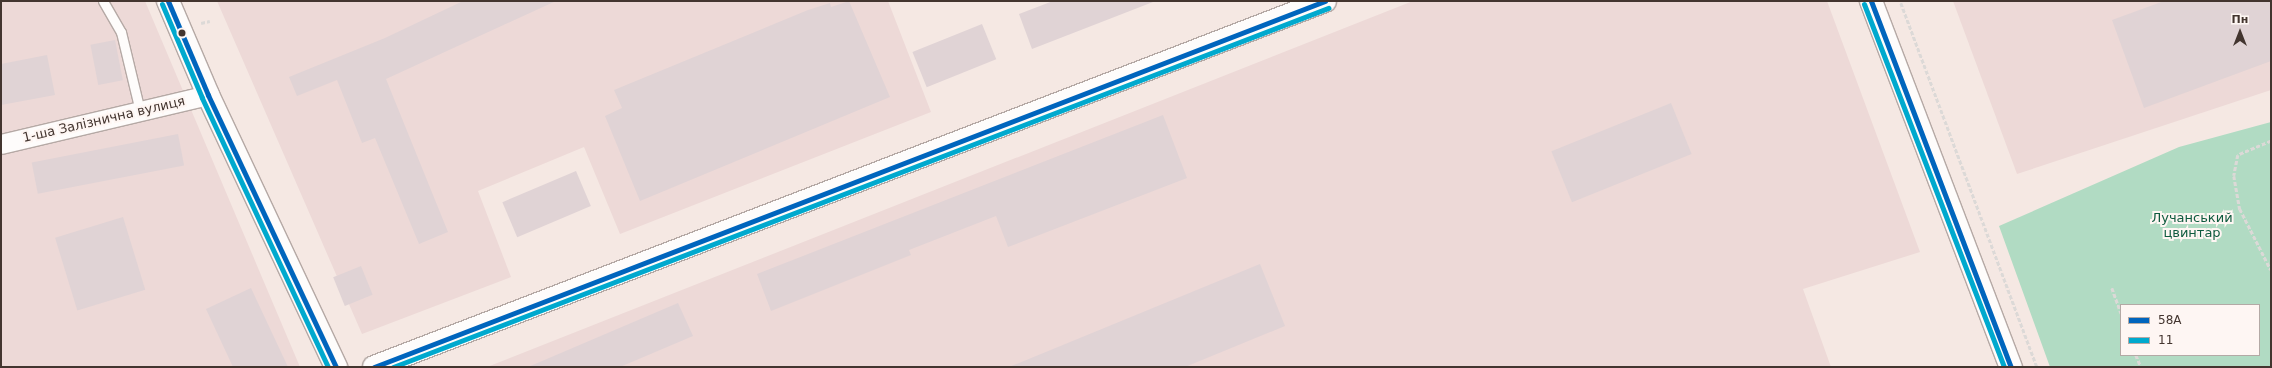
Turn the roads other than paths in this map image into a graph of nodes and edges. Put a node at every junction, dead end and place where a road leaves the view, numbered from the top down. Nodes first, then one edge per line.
1 (103, 1) edge
2 (168, 1) edge
3 (1325, 1) edge
4 (1871, 1) edge
5 (208, 95) junction
6 (140, 111) junction
7 (1, 144) edge
8 (336, 367) edge
9 (374, 367) edge
10 (2011, 367) edge

1 - 6 lane
2 - 5 street
3 - 9 street
4 - 10 street
5 - 6 street, 1-ша Залізнична вулиця
5 - 8 street
6 - 7 street, 1-ша Залізнична вулиця

